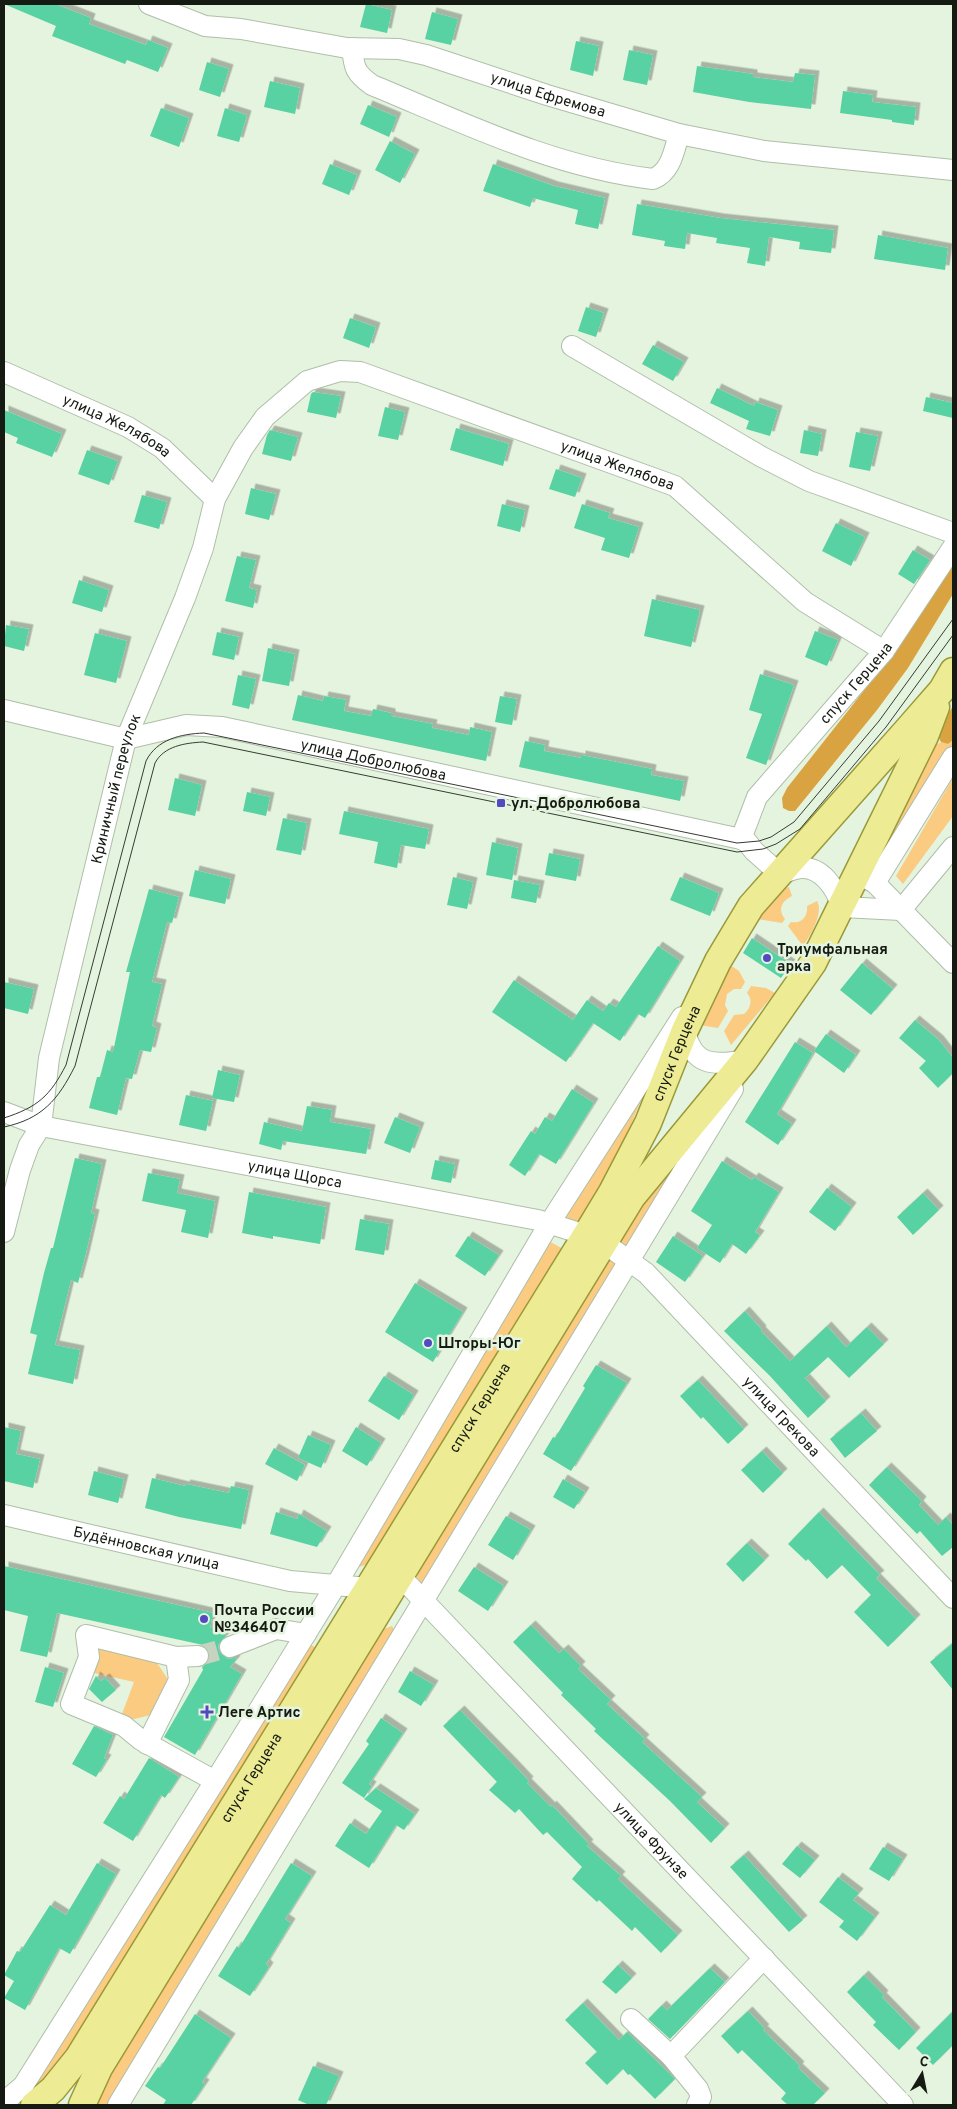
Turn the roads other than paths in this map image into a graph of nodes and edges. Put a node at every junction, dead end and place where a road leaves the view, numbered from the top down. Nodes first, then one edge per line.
1 (149, 4) edge
2 (352, 48) junction
3 (679, 134) junction
4 (953, 170) edge
5 (572, 346) dead end
6 (4, 372) edge
7 (307, 381) joint
8 (215, 499) junction
9 (953, 533) edge
10 (953, 547) edge
11 (884, 651) junction
12 (948, 680) edge
13 (4, 710) edge
14 (126, 739) junction
15 (953, 757) edge
16 (741, 839) junction
17 (953, 847) edge
18 (780, 874) junction
19 (866, 878) junction
20 (842, 907) junction
21 (901, 910) junction
22 (718, 961) junction
23 (953, 963) edge
24 (780, 1010) junction
25 (685, 1030) junction
26 (744, 1060) junction
27 (4, 1112) edge
28 (40, 1126) junction
29 (549, 1224) junction
30 (4, 1232) edge
31 (595, 1239) junction
32 (630, 1261) junction
33 (4, 1515) edge
34 (400, 1576) junction
35 (290, 1581) junction
36 (336, 1585) junction
37 (369, 1588) junction
38 (953, 1598) edge
39 (425, 1601) junction
40 (324, 1605) junction
41 (347, 1623) junction
42 (306, 1634) junction
43 (230, 1646) tunnel mouth
44 (198, 1656) tunnel mouth
45 (176, 1657) junction
46 (147, 1744) junction
47 (215, 1781) junction
48 (764, 1958) junction
49 (631, 2019) dead end
50 (671, 2056) junction
51 (4, 2102) edge
52 (34, 2105) edge
53 (82, 2105) edge
54 (118, 2105) edge
55 (697, 2105) edge
56 (903, 2105) edge

1 - 2 street, улица Ефремова
2 - 3 street, улица Ефремова
2 - 3 street
3 - 4 street, улица Ефремова
5 - 9 street
6 - 8 street, улица Желябова
7 - 8 street, Криничный переулок
7 - 11 street, улица Желябова
8 - 14 street, Криничный переулок
10 - 11 street, спуск Герцена
11 - 16 street, спуск Герцена
12 - 18 main road, спуск Герцена
12 - 19 main road, спуск Герцена
13 - 14 street, улица Добролюбова
14 - 16 street, улица Добролюбова
14 - 28 street, Криничный переулок
15 - 19 street, спуск Герцена
16 - 18 street
17 - 21 street
18 - 20 street
18 - 22 main road, спуск Герцена
19 - 20 main road, спуск Герцена
19 - 21 street
20 - 21 street
20 - 24 main road, спуск Герцена
21 - 23 street
22 - 25 main road, спуск Герцена
22 - 29 street
24 - 26 main road, спуск Герцена
24 - 32 street
25 - 26 street
25 - 31 main road, спуск Герцена
26 - 31 main road, спуск Герцена
27 - 28 street, улица Щорса
28 - 29 street, улица Щорса
28 - 30 street, Криничный переулок
29 - 31 street, улица Щорса
29 - 36 street
31 - 32 street, улица Грекова
31 - 34 main road, спуск Герцена
31 - 37 main road, спуск Герцена
32 - 38 street, улица Грекова
32 - 39 street
33 - 35 street, Будённовская улица
34 - 39 street, улица Фрунзе
34 - 53 main road, спуск Герцена
35 - 36 street, Будённовская улица
35 - 40 street, Будённовская улица
36 - 37 street, Будённовская улица
36 - 40 street
37 - 41 main road, спуск Герцена
39 - 48 street, улица Фрунзе
39 - 54 street
40 - 41 street, Будённовская улица
40 - 42 street
41 - 52 main road, спуск Герцена
42 - 43 street
42 - 47 street
44 - 45 street
45 - 46 street
45 - 46 street
46 - 47 street
47 - 51 street
48 - 50 street
48 - 56 street, улица Фрунзе
49 - 50 street
50 - 55 street

